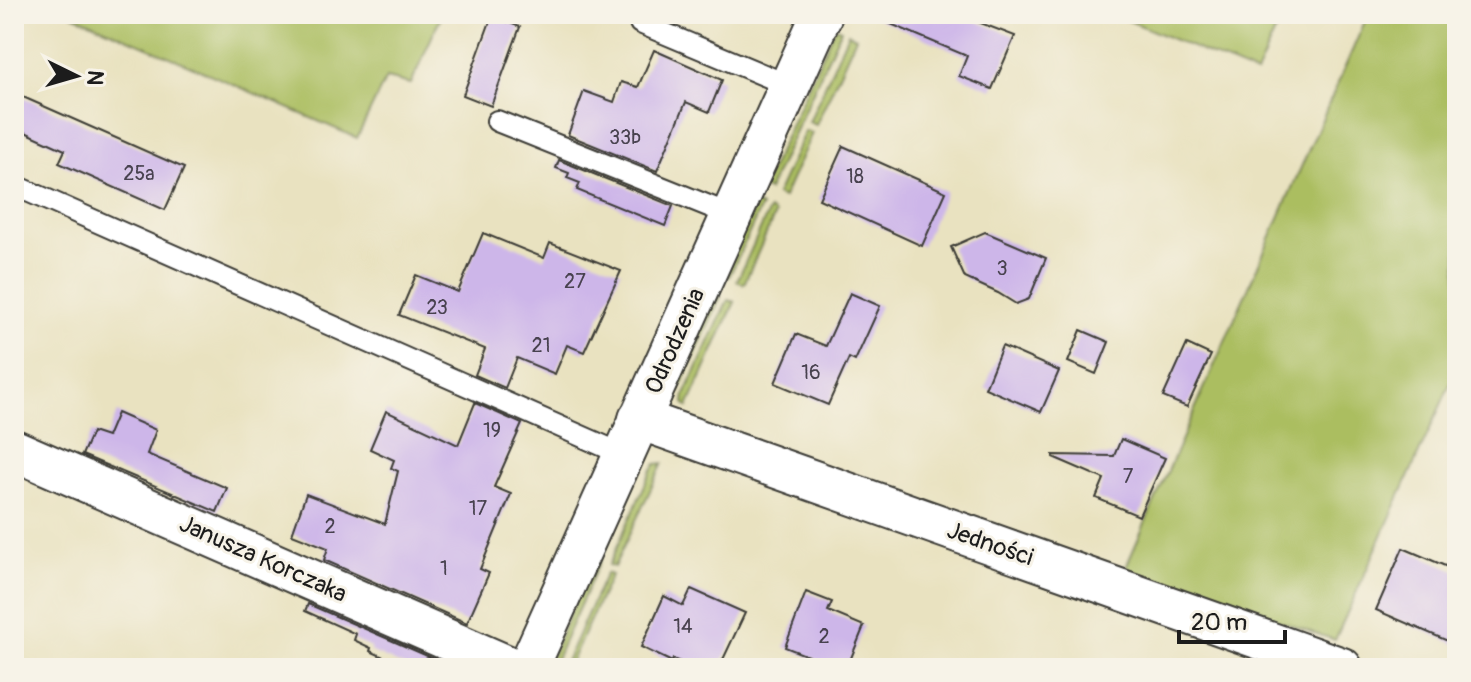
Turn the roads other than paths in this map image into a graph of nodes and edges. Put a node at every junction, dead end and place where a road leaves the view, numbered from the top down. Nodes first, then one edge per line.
1 (822, 14) edge
2 (640, 23) dead end
3 (790, 86) junction
4 (497, 121) dead end
5 (14, 185) edge
6 (731, 215) junction
7 (639, 419) junction
8 (14, 450) edge
9 (624, 455) junction
10 (512, 668) edge
11 (528, 668) edge
12 (1342, 668) edge

1 - 3 street, Odrodzenia
2 - 3 lane
3 - 6 street, Odrodzenia
4 - 6 lane
5 - 9 lane
6 - 7 street, Odrodzenia
7 - 9 street, Odrodzenia
7 - 12 street, Jedności
8 - 10 street, Janusza Korczaka
9 - 11 street, Odrodzenia

